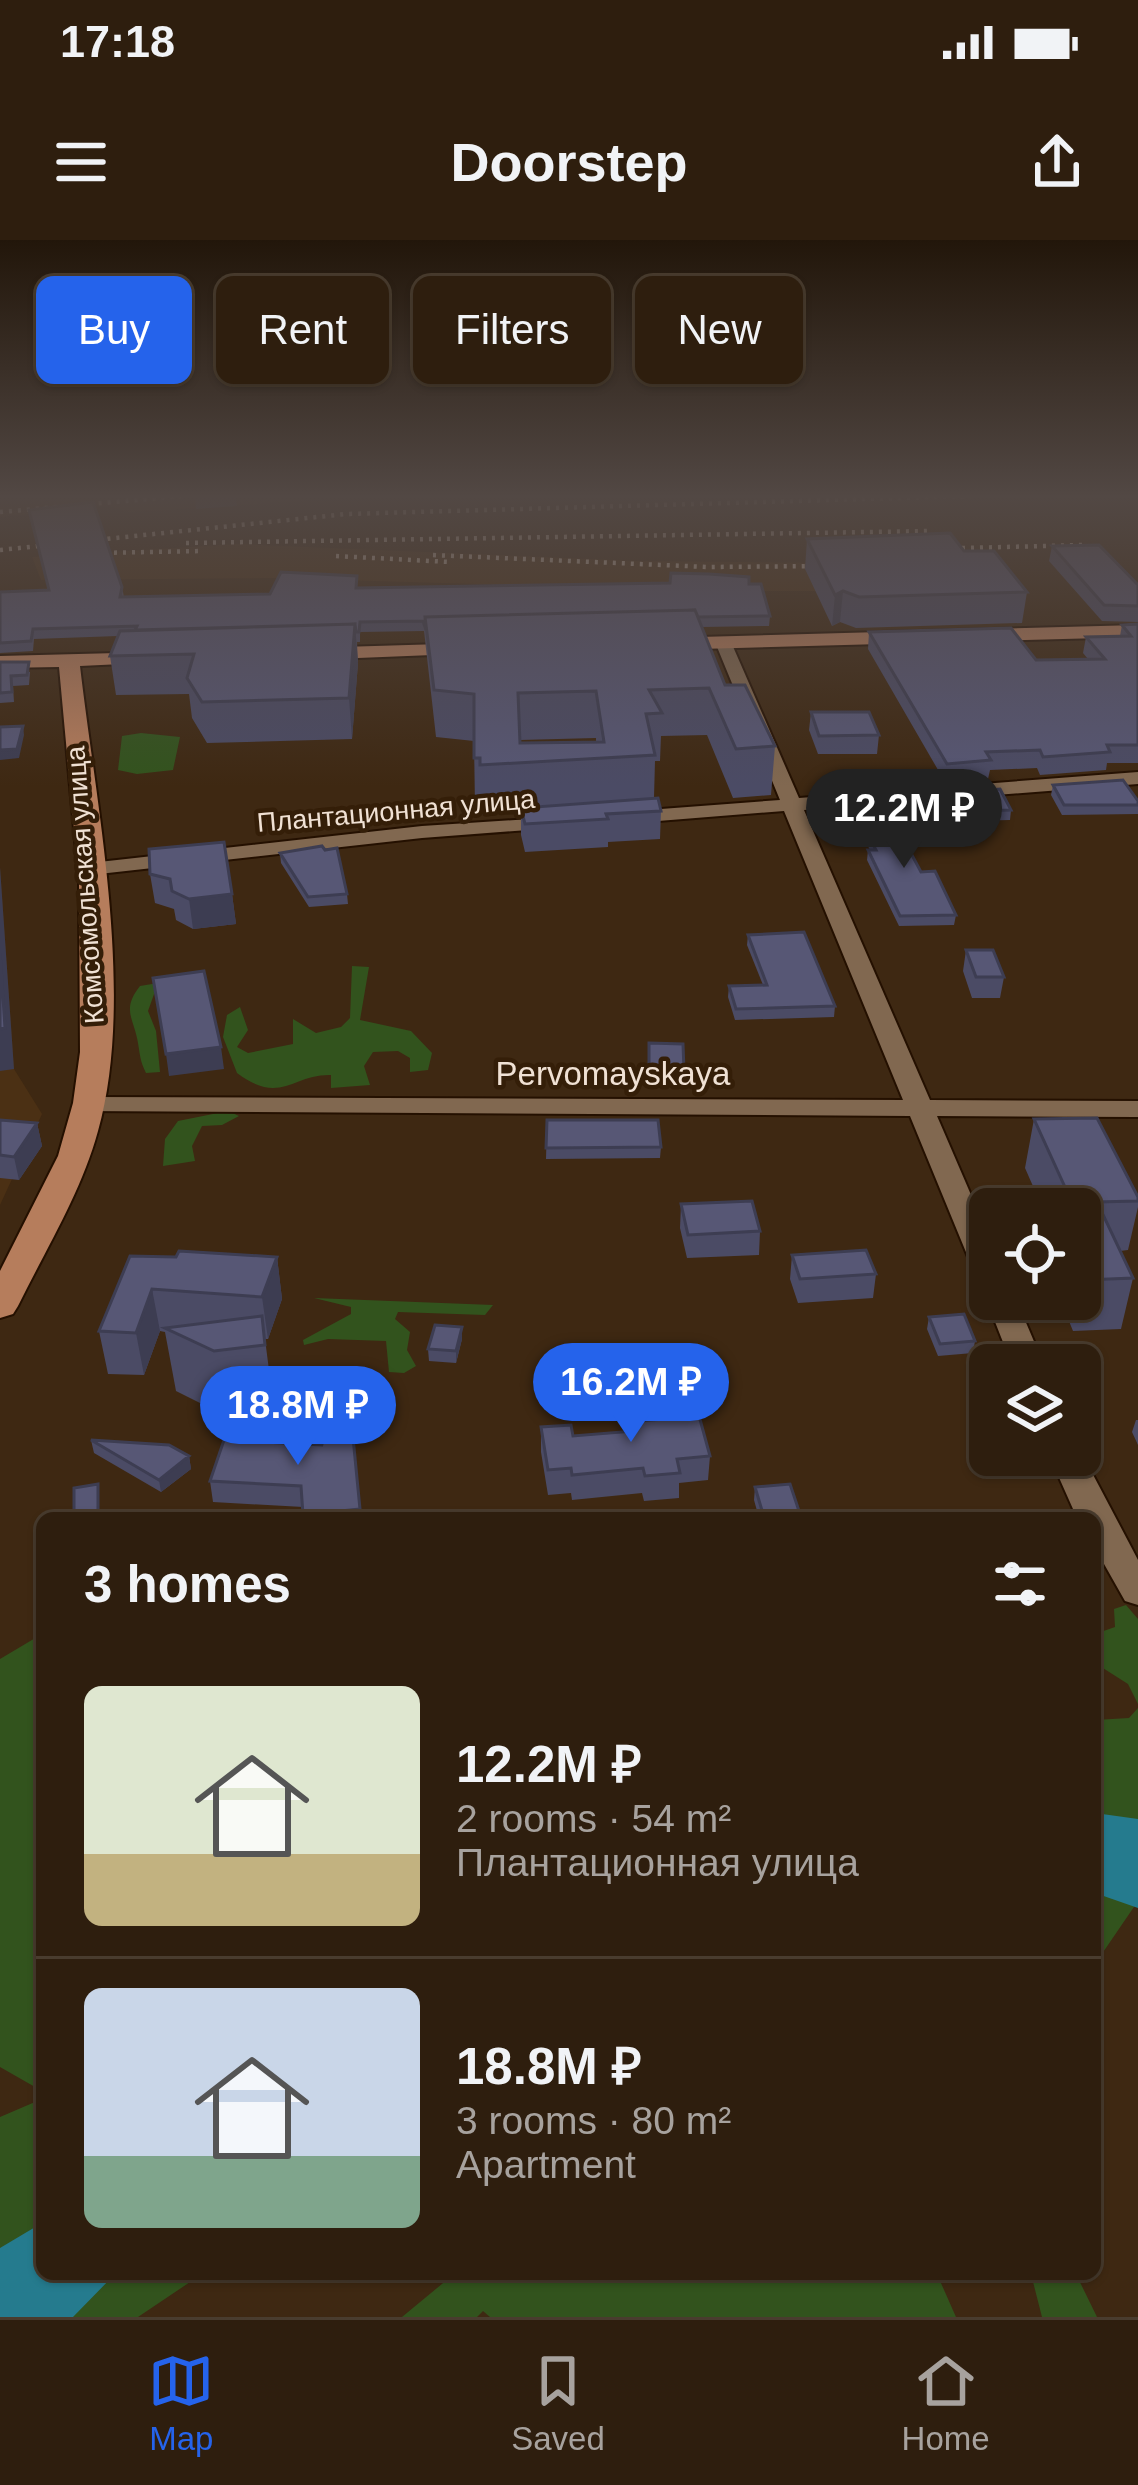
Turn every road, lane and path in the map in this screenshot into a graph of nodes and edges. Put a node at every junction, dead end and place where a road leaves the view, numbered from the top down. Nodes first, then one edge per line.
1 (1138, 632) edge
2 (723, 642) junction
3 (636, 645) edge
4 (505, 648) edge
5 (290, 654) edge
6 (171, 658) edge
7 (69, 661) junction
8 (0, 662) edge
9 (1138, 778) edge
10 (789, 803) junction
11 (90, 869) junction
12 (88, 1105) junction
13 (921, 1109) junction
14 (1138, 1109) edge
15 (969, 1224) edge
16 (0, 1306) edge
17 (1076, 1476) edge
18 (1092, 1512) edge
19 (1101, 1528) edge
20 (1138, 1591) edge

1 - 2 main road
2 - 3 main road
2 - 10 street
4 - 5 main road
6 - 7 main road
7 - 8 main road
7 - 11 main road, Комсомольская улица
9 - 10 street, Плантационная улица
10 - 11 street, Плантационная улица
10 - 13 street
11 - 12 main road, Комсомольская улица
12 - 13 street, Pervomayskaya
12 - 16 main road, Комсомольская улица
13 - 14 street, Pervomayskaya
13 - 15 street
17 - 18 street
19 - 20 street

